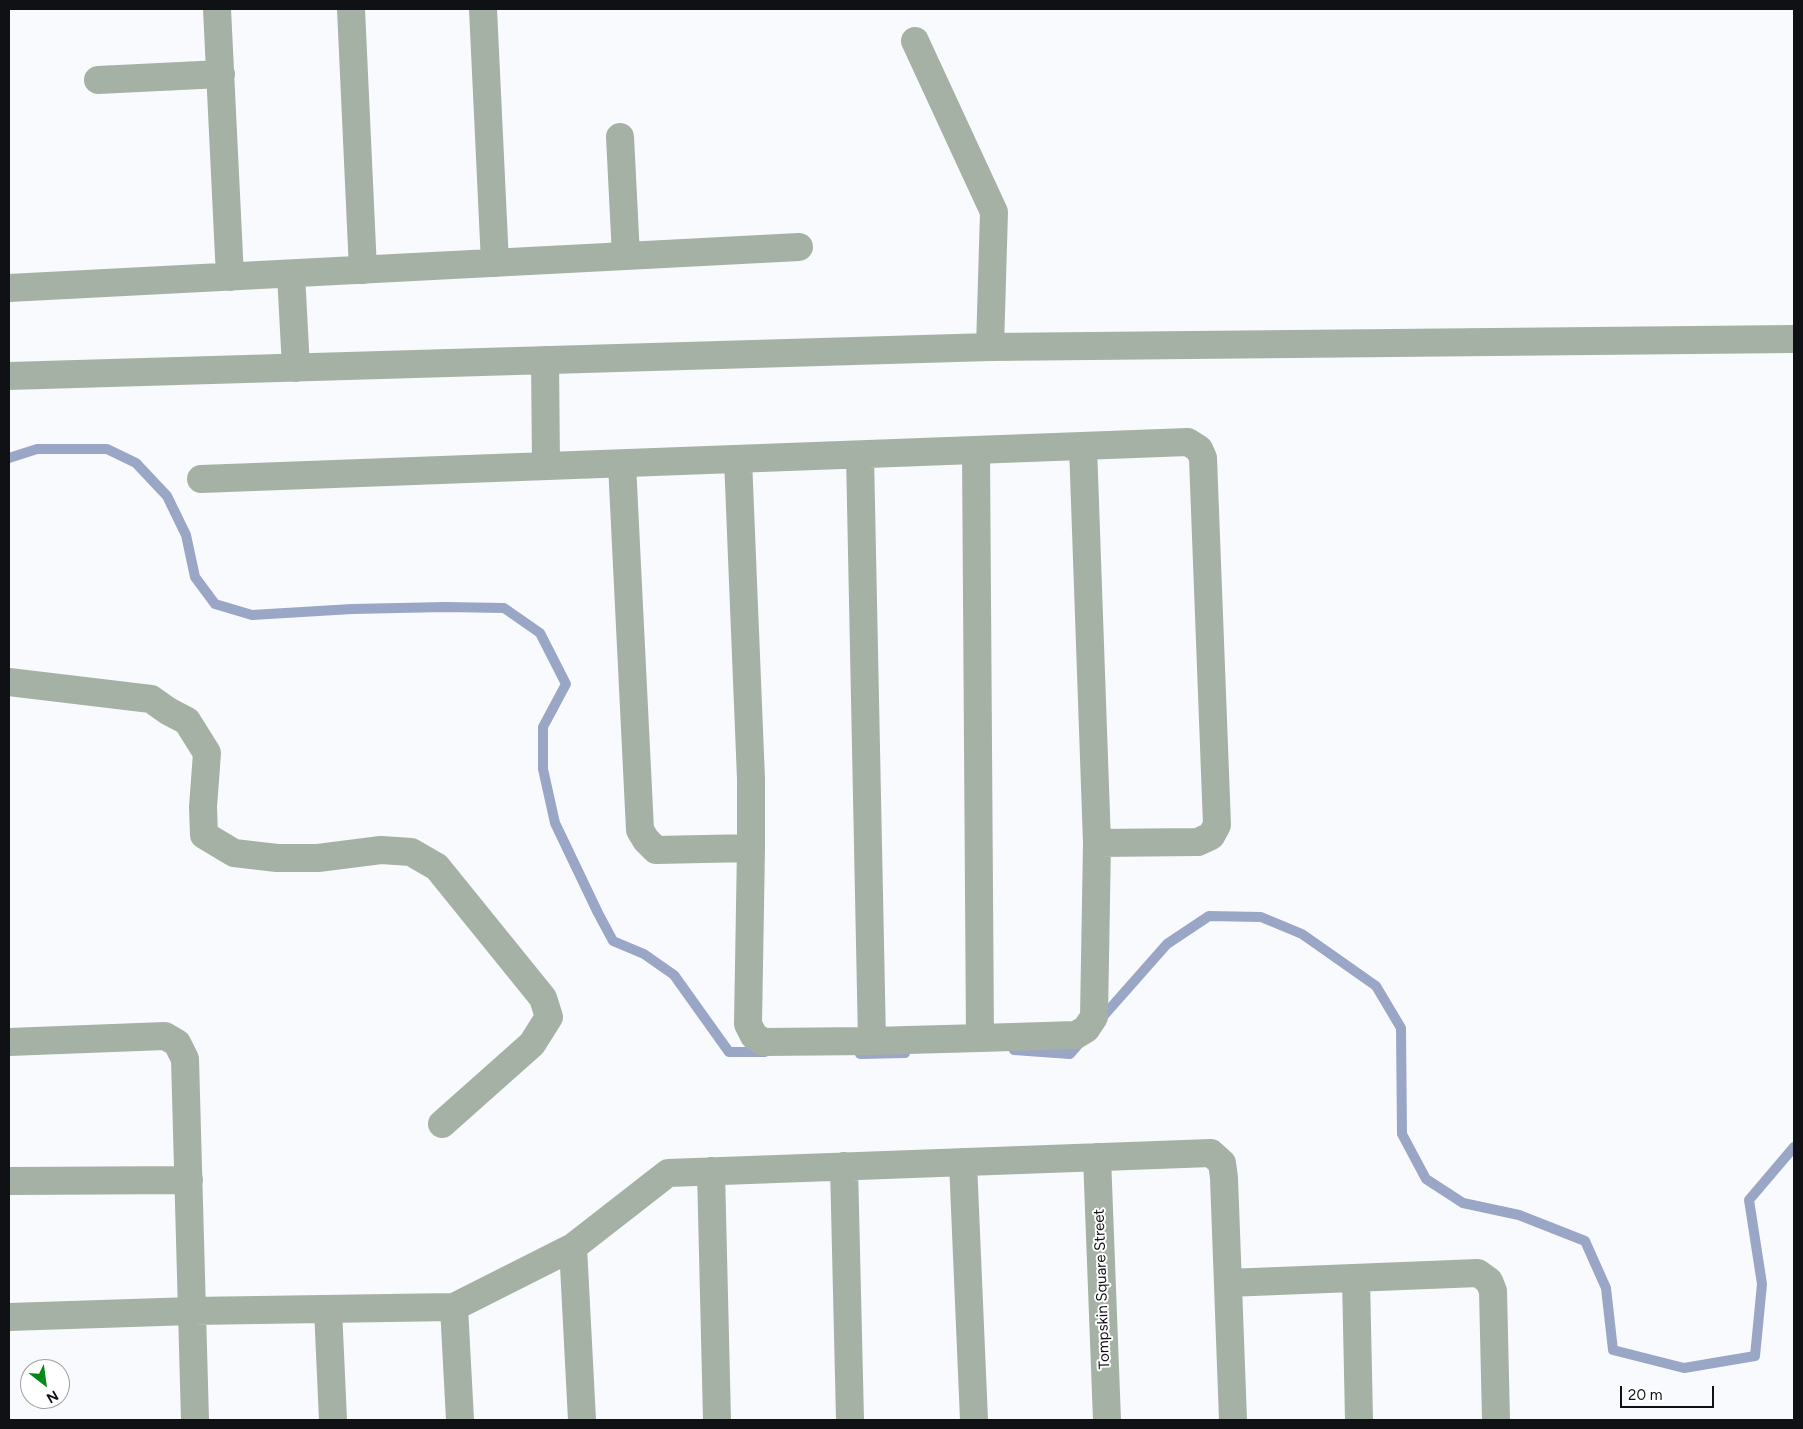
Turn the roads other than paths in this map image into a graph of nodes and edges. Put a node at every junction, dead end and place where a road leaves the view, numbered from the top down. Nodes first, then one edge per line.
1 (218, 9) edge
2 (351, 9) edge
3 (483, 9) edge
4 (915, 41) dead end
5 (220, 74) junction
6 (98, 80) dead end
7 (620, 137) dead end
8 (800, 247) dead end
9 (626, 256) junction
10 (495, 263) junction
11 (363, 270) junction
12 (291, 274) junction
13 (230, 277) junction
14 (9, 288) edge
15 (1794, 339) edge
16 (990, 347) junction
17 (545, 360) junction
18 (296, 368) junction
19 (9, 376) edge
20 (1083, 446) junction
21 (976, 450) junction
22 (860, 455) junction
23 (738, 459) junction
24 (622, 464) junction
25 (546, 466) junction
26 (201, 479) dead end
27 (9, 682) edge
28 (1097, 842) junction
29 (751, 848) junction
30 (980, 1038) junction
31 (872, 1041) junction
32 (9, 1042) edge
33 (442, 1124) dead end
34 (1097, 1157) junction
35 (963, 1162) junction
36 (844, 1166) junction
37 (711, 1171) junction
38 (189, 1180) junction
39 (9, 1181) edge
40 (574, 1247) junction
41 (1356, 1278) junction
42 (1228, 1283) junction
43 (454, 1308) junction
44 (328, 1309) junction
45 (192, 1310) junction
46 (9, 1317) edge
47 (195, 1420) edge
48 (333, 1420) edge
49 (460, 1420) edge
50 (582, 1420) edge
51 (717, 1420) edge
52 (850, 1420) edge
53 (974, 1420) edge
54 (1107, 1420) edge
55 (1233, 1420) edge
56 (1359, 1420) edge
57 (1496, 1420) edge

1 - 5 street
2 - 11 street
3 - 10 street
4 - 16 street
5 - 6 street
5 - 13 street
7 - 9 street
8 - 9 street
9 - 10 street
10 - 11 street
11 - 12 street
12 - 13 street
12 - 18 street
13 - 14 street
15 - 16 street
16 - 17 street
17 - 18 street
17 - 25 street
18 - 19 street
20 - 21 street
20 - 28 street
20 - 28 street
21 - 22 street
21 - 30 street
22 - 23 street
22 - 31 street
23 - 24 street
23 - 29 street
24 - 25 street
24 - 29 street
25 - 26 street
27 - 33 street
28 - 30 street
29 - 31 street
30 - 31 street
32 - 38 street
34 - 35 street
34 - 42 street
34 - 54 street, Tompskin Square Street
35 - 36 street
35 - 53 street
36 - 37 street
36 - 52 street
37 - 40 street
37 - 51 street
38 - 39 street
38 - 45 street
40 - 43 street
40 - 50 street
41 - 42 street
41 - 56 street
41 - 57 street
42 - 55 street
43 - 44 street
43 - 49 street
44 - 45 street
44 - 48 street
45 - 46 street
45 - 47 street

